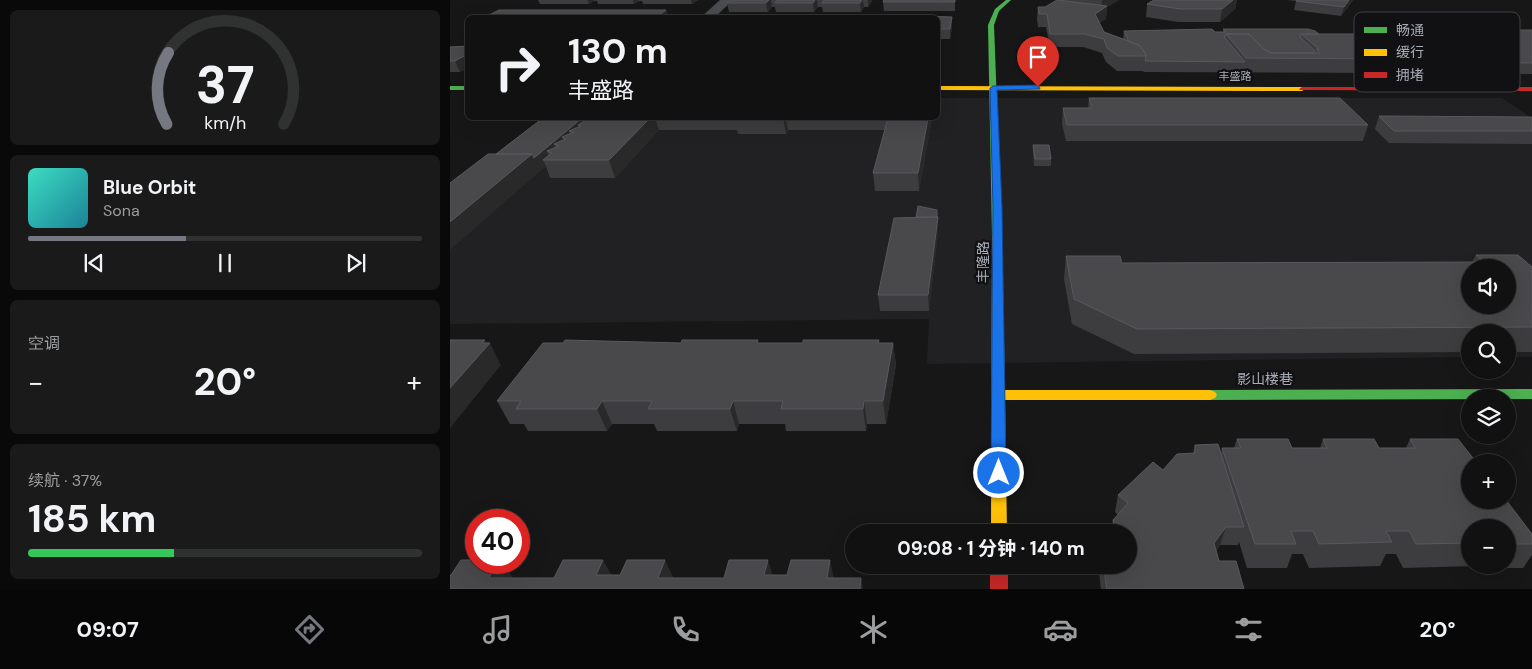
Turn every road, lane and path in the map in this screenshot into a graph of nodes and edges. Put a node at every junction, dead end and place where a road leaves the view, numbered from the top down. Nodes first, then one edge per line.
1 (727, 0) edge
2 (1010, 0) edge
3 (710, 15) edge
4 (450, 88) edge
5 (465, 88) edge
6 (940, 88) edge
7 (993, 88) junction
8 (1354, 89) edge
9 (1532, 394) edge
10 (998, 395) junction
11 (999, 524) edge
12 (999, 574) edge
13 (999, 589) edge

1 - 3 street
2 - 7 street, 丰隆路
4 - 5 street
6 - 7 street, 丰盛路
7 - 8 street, 丰盛路
7 - 10 street, 丰隆路
9 - 10 street, 影山楼巷
10 - 11 street, 丰隆路
12 - 13 street

